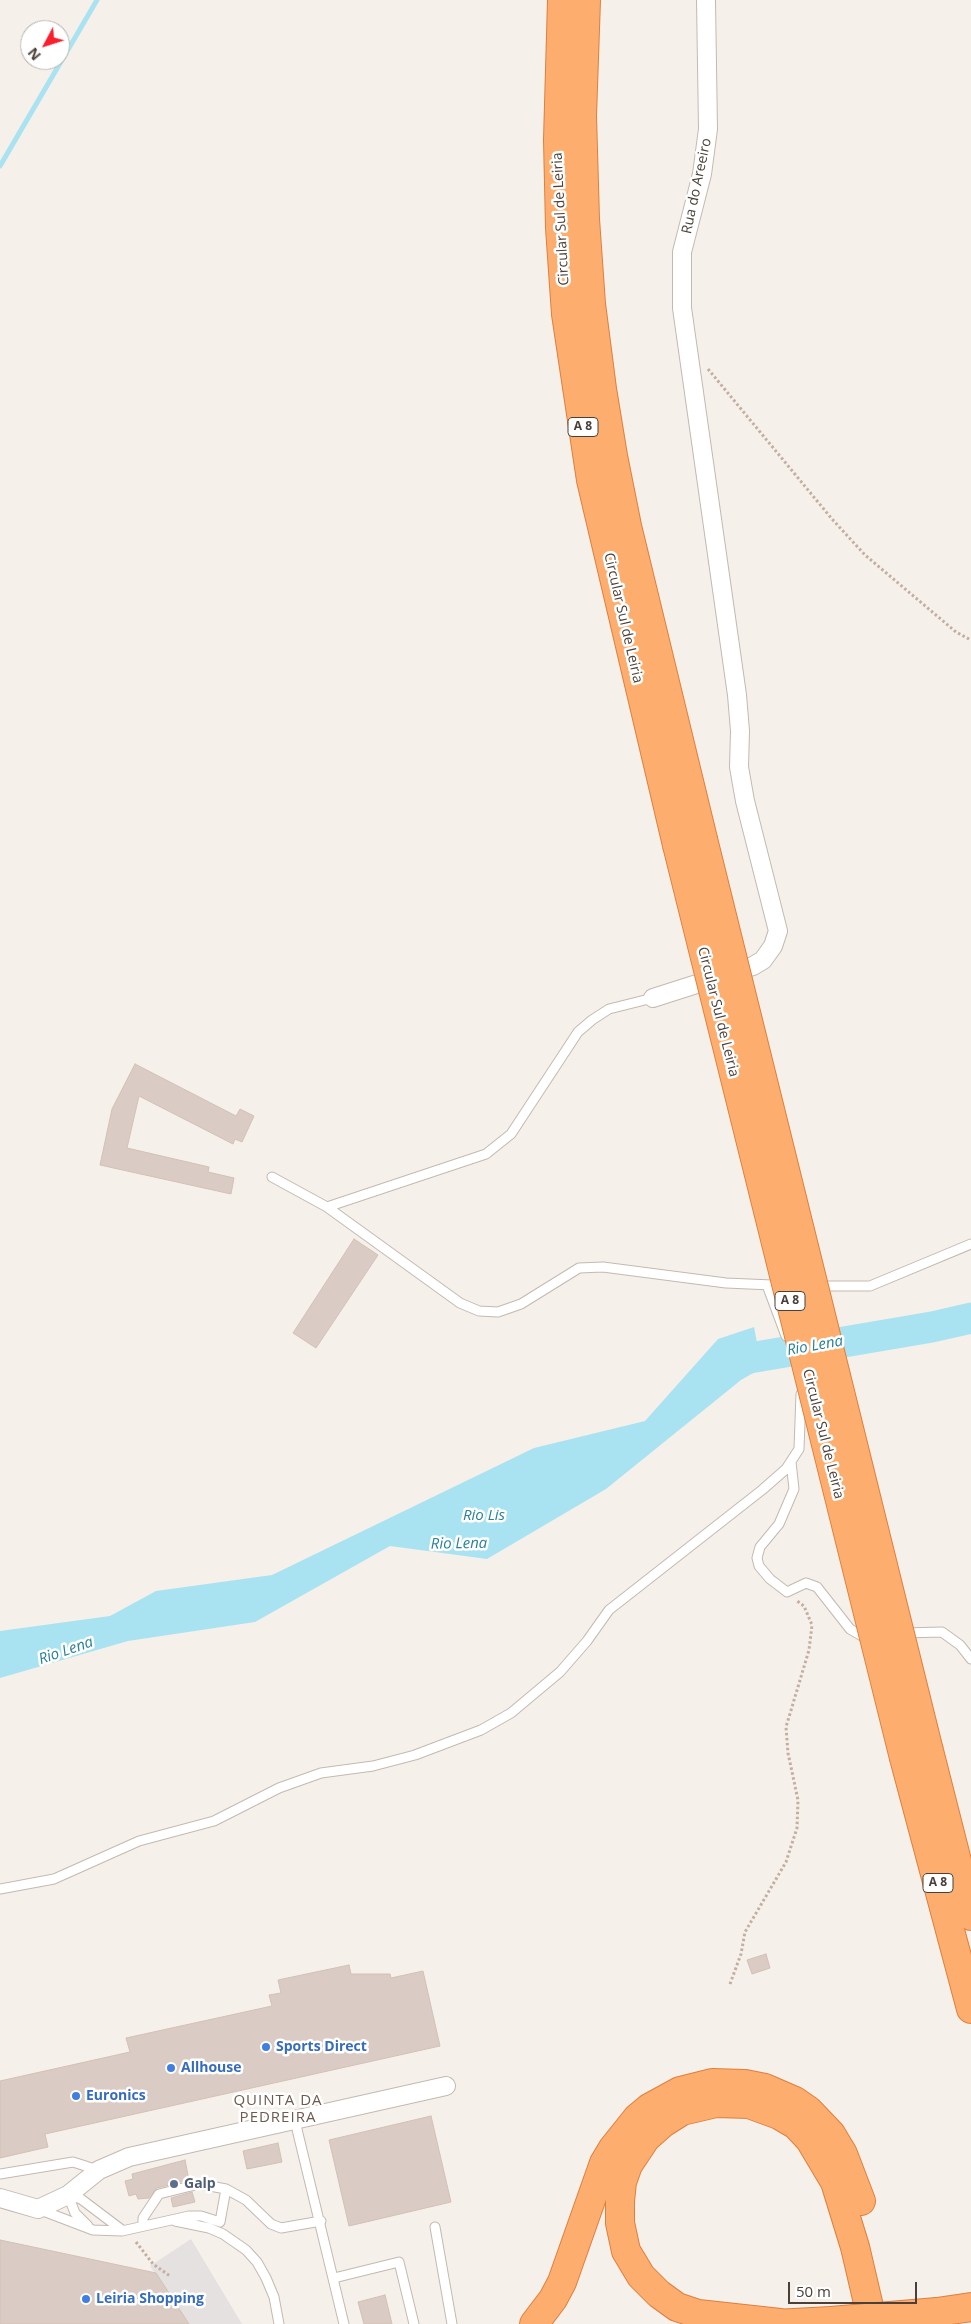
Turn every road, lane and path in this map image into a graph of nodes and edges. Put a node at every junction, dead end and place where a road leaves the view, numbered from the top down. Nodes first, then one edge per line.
1 (562, 0) edge
2 (586, 0) edge
3 (706, 0) edge
4 (686, 342) junction
5 (971, 640) edge
6 (653, 998) joint
7 (272, 1177) dead end
8 (327, 1207) junction
9 (971, 1244) edge
10 (767, 1285) junction
11 (787, 1338) dead end
12 (800, 1389) dead end
13 (790, 1462) junction
14 (787, 1592) junction
15 (971, 1659) edge
16 (917, 1755) junction
17 (0, 1888) edge
18 (971, 1916) edge
19 (730, 1984) dead end
20 (971, 2009) edge
21 (446, 2086) dead end
22 (295, 2121) junction
23 (98, 2170) junction
24 (0, 2174) edge
25 (226, 2189) junction
26 (68, 2195) junction
27 (0, 2198) edge
28 (38, 2209) junction
29 (172, 2220) junction
30 (321, 2221) junction
31 (143, 2226) junction
32 (435, 2226) dead end
33 (93, 2230) junction
34 (122, 2230) junction
35 (136, 2242) dead end
36 (170, 2276) dead end
37 (334, 2278) junction
38 (971, 2307) edge
39 (279, 2324) edge
40 (344, 2324) edge
41 (414, 2324) edge
42 (452, 2324) edge
43 (534, 2324) edge
44 (777, 2324) edge
45 (874, 2324) edge
46 (892, 2324) edge

1 - 16 highway, Circular Sul de Leiria / A 8, bridge
2 - 16 highway, Circular Sul de Leiria / A 8, bridge
3 - 4 street, Rua do Areeiro
4 - 5 path
4 - 6 street, Rua do Areeiro
6 - 8 lane
7 - 8 lane
8 - 10 lane
9 - 10 lane
10 - 11 lane
12 - 13 lane
13 - 14 lane
13 - 17 lane
14 - 15 lane
14 - 19 path
16 - 18 highway, Circular Sul de Leiria / A 8
16 - 20 highway, Circular Sul de Leiria / A 8
21 - 22 street
22 - 23 street
22 - 30 lane
23 - 24 lane
23 - 26 street
25 - 29 lane
25 - 30 lane
25 - 31 lane
26 - 28 street
26 - 33 lane
26 - 34 lane
27 - 28 street
28 - 33 lane
29 - 31 lane
29 - 39 lane
30 - 37 lane
31 - 34 lane
32 - 42 lane
33 - 34 lane
35 - 36 path
37 - 40 lane
37 - 41 lane
38 - 44 highway, bridge
43 - 46 highway
44 - 45 highway

